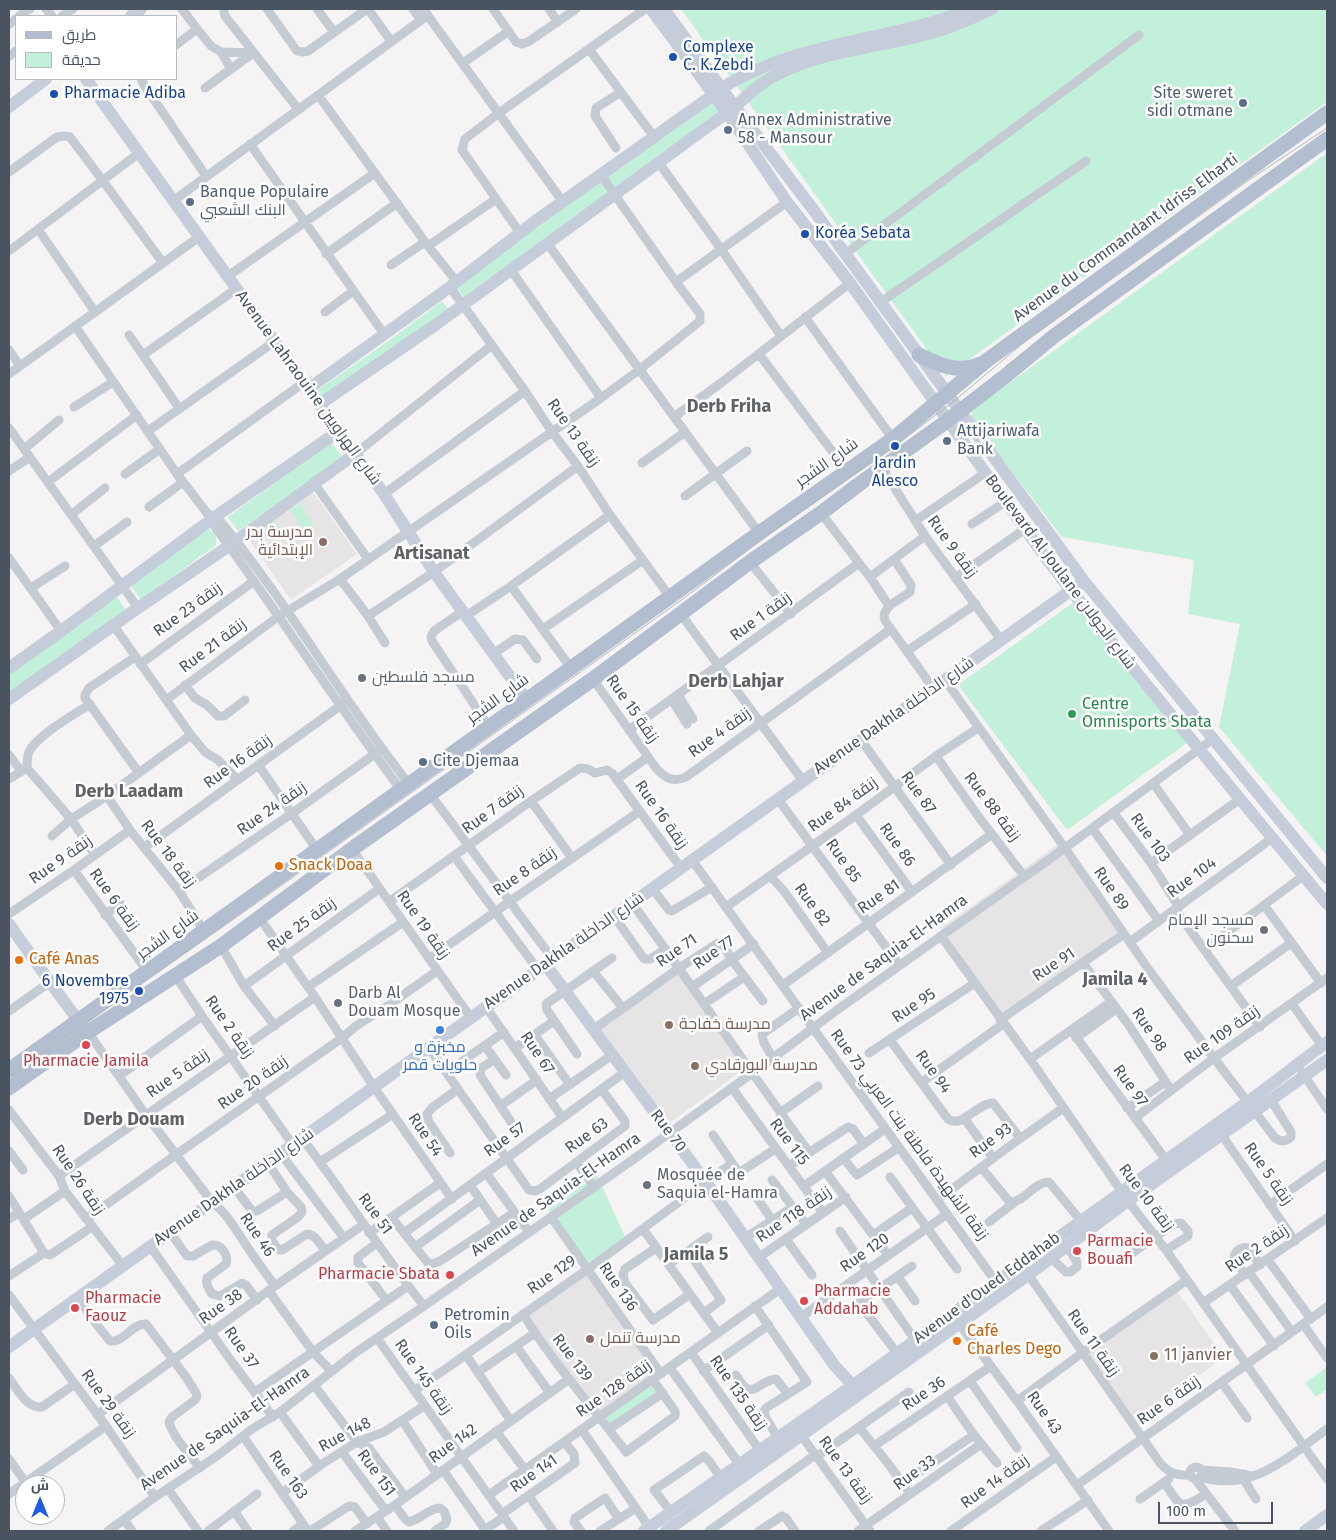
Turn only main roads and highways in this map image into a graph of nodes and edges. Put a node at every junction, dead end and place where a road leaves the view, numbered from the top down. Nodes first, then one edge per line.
1 (1327, 113) edge
2 (1327, 139) edge
3 (919, 355) road end
4 (986, 361) junction
5 (935, 403) joint
6 (83, 1026) junction
7 (9, 1070) edge
8 (9, 1088) edge

1 - 4 main road, Avenue du Commandant Idriss Elharti
2 - 6 main road
3 - 4 main road
4 - 5 main road, Avenue du Commandant Idriss Elharti
5 - 6 main road, شارع الشجر
6 - 7 main road
6 - 8 main road

